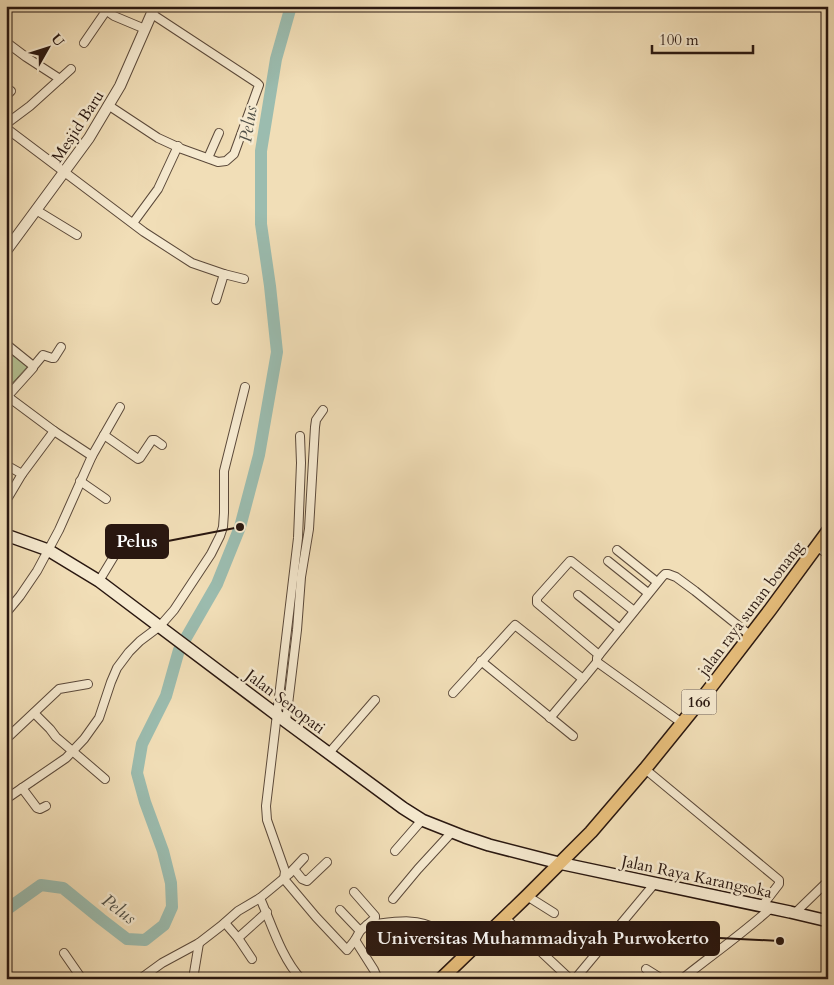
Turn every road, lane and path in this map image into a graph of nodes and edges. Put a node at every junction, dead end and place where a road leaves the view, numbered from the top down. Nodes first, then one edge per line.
1 (103, 8) edge
2 (153, 10) edge
3 (145, 29) junction
4 (6, 42) edge
5 (84, 43) dead end
6 (71, 69) dead end
7 (60, 78) junction
8 (108, 105) junction
9 (6, 124) edge
10 (6, 128) edge
11 (219, 133) dead end
12 (178, 146) junction
13 (208, 158) junction
14 (65, 172) junction
15 (36, 210) junction
16 (133, 223) junction
17 (77, 236) dead end
18 (8, 246) edge
19 (224, 274) junction
20 (244, 279) dead end
21 (216, 300) dead end
22 (6, 344) edge
23 (61, 347) dead end
24 (33, 366) junction
25 (246, 387) dead end
26 (7, 397) edge
27 (120, 406) dead end
28 (323, 410) dead end
29 (54, 431) junction
30 (104, 435) junction
31 (300, 436) dead end
32 (162, 445) dead end
33 (92, 456) junction
34 (6, 465) edge
35 (22, 474) junction
36 (80, 481) junction
37 (106, 499) dead end
38 (6, 501) edge
39 (828, 531) edge
40 (6, 535) edge
41 (122, 543) dead end
42 (817, 546) junction
43 (48, 550) junction
44 (617, 550) dead end
45 (828, 555) edge
46 (608, 561) dead end
47 (99, 581) junction
48 (657, 582) junction
49 (648, 593) junction
50 (578, 594) dead end
51 (8, 607) edge
52 (634, 611) junction
53 (155, 622) junction
54 (620, 629) junction
55 (751, 636) junction
56 (598, 658) junction
57 (481, 661) junction
58 (583, 679) junction
59 (88, 684) dead end
60 (453, 693) dead end
61 (375, 700) dead end
62 (34, 713) junction
63 (281, 718) junction
64 (550, 718) junction
65 (682, 723) junction
66 (573, 736) dead end
67 (6, 739) edge
68 (73, 752) junction
69 (329, 753) junction
70 (645, 769) junction
71 (105, 779) dead end
72 (22, 788) junction
73 (6, 799) edge
74 (46, 806) dead end
75 (422, 820) junction
76 (452, 832) junction
77 (395, 851) dead end
78 (304, 858) dead end
79 (328, 862) dead end
80 (559, 863) junction
81 (290, 873) junction
82 (828, 881) edge
83 (655, 883) junction
84 (354, 892) dead end
85 (527, 896) junction
86 (260, 898) junction
87 (392, 899) dead end
88 (766, 907) junction
89 (340, 910) dead end
90 (266, 912) junction
91 (554, 913) dead end
92 (796, 913) junction
93 (504, 917) junction
94 (828, 921) edge
95 (225, 923) junction
96 (367, 925) junction
97 (360, 931) junction
98 (688, 932) dead end
99 (238, 938) junction
100 (355, 940) junction
101 (199, 943) junction
102 (64, 953) dead end
103 (464, 955) junction
104 (711, 956) junction
105 (252, 959) dead end
106 (646, 969) dead end
107 (828, 972) edge
108 (82, 979) edge
109 (140, 979) edge
110 (193, 979) edge
111 (301, 979) edge
112 (378, 979) edge
113 (441, 979) edge
114 (570, 979) edge
115 (575, 979) edge
116 (662, 979) edge
117 (682, 979) edge
118 (825, 979) edge

1 - 3 street
1 - 5 street
2 - 3 street, Mesjid Baru
2 - 13 street
3 - 8 street, Mesjid Baru
4 - 7 street
6 - 7 street
7 - 9 street
8 - 12 street
8 - 14 street, Mesjid Baru
10 - 14 street
11 - 13 street
12 - 13 street
12 - 16 street
14 - 15 street, Mesjid Baru
14 - 16 street
15 - 17 street
15 - 18 street, Mesjid Baru
16 - 19 street
19 - 20 street
19 - 21 street
22 - 24 street
23 - 24 street
24 - 26 street
25 - 53 street
26 - 29 street
27 - 30 street
28 - 63 street
29 - 33 street
29 - 35 street
30 - 32 street
30 - 33 street
31 - 63 street
33 - 36 street
34 - 35 street
35 - 38 street
36 - 37 street
36 - 43 street
39 - 42 main road, jalan raya sunan bonang / 166
40 - 43 main road, Jalan Senopati
41 - 47 street
42 - 45 street
42 - 55 main road, jalan raya sunan bonang / 166
43 - 47 main road, Jalan Senopati
43 - 51 street
44 - 48 street
46 - 49 street
47 - 53 main road, Jalan Senopati
48 - 49 street
48 - 55 street
49 - 52 street
50 - 54 street
52 - 54 street
52 - 56 street
53 - 63 main road, Jalan Senopati
53 - 68 street
54 - 56 street
55 - 65 main road, jalan raya sunan bonang / 166
56 - 58 street
56 - 65 street
57 - 58 street
57 - 60 street
57 - 64 street
58 - 64 street
59 - 62 street
61 - 69 street
62 - 67 street
62 - 68 street
63 - 69 main road, Jalan Senopati
63 - 81 street
64 - 66 street
65 - 70 main road, jalan raya sunan bonang / 166
68 - 71 street
68 - 72 street
69 - 75 main road, Jalan Senopati
70 - 80 main road, jalan raya sunan bonang / 166
70 - 88 street
72 - 73 street
72 - 74 street
75 - 76 main road, Jalan Senopati
75 - 77 street
76 - 80 main road, Jalan Senopati
76 - 87 street
78 - 81 street
79 - 81 street
80 - 83 main road, Jalan Raya Karangsoka
80 - 85 main road, 166
81 - 86 street
81 - 100 street
82 - 92 street
83 - 88 main road, Jalan Raya Karangsoka
83 - 115 street
84 - 96 street
85 - 91 street
85 - 93 main road, 166
86 - 90 street
86 - 95 street
88 - 92 main road, Jalan Raya Karangsoka
88 - 104 street
89 - 97 street
90 - 99 street
90 - 111 street
92 - 94 main road, Jalan Raya Karangsoka
93 - 103 main road, 166
93 - 114 street
95 - 99 street
95 - 101 street
96 - 97 street
96 - 103 street
97 - 100 street
98 - 104 street
99 - 105 street
100 - 112 street
101 - 109 street
101 - 110 street
102 - 108 street
103 - 113 main road, 166
104 - 117 street
106 - 116 street
107 - 118 street

